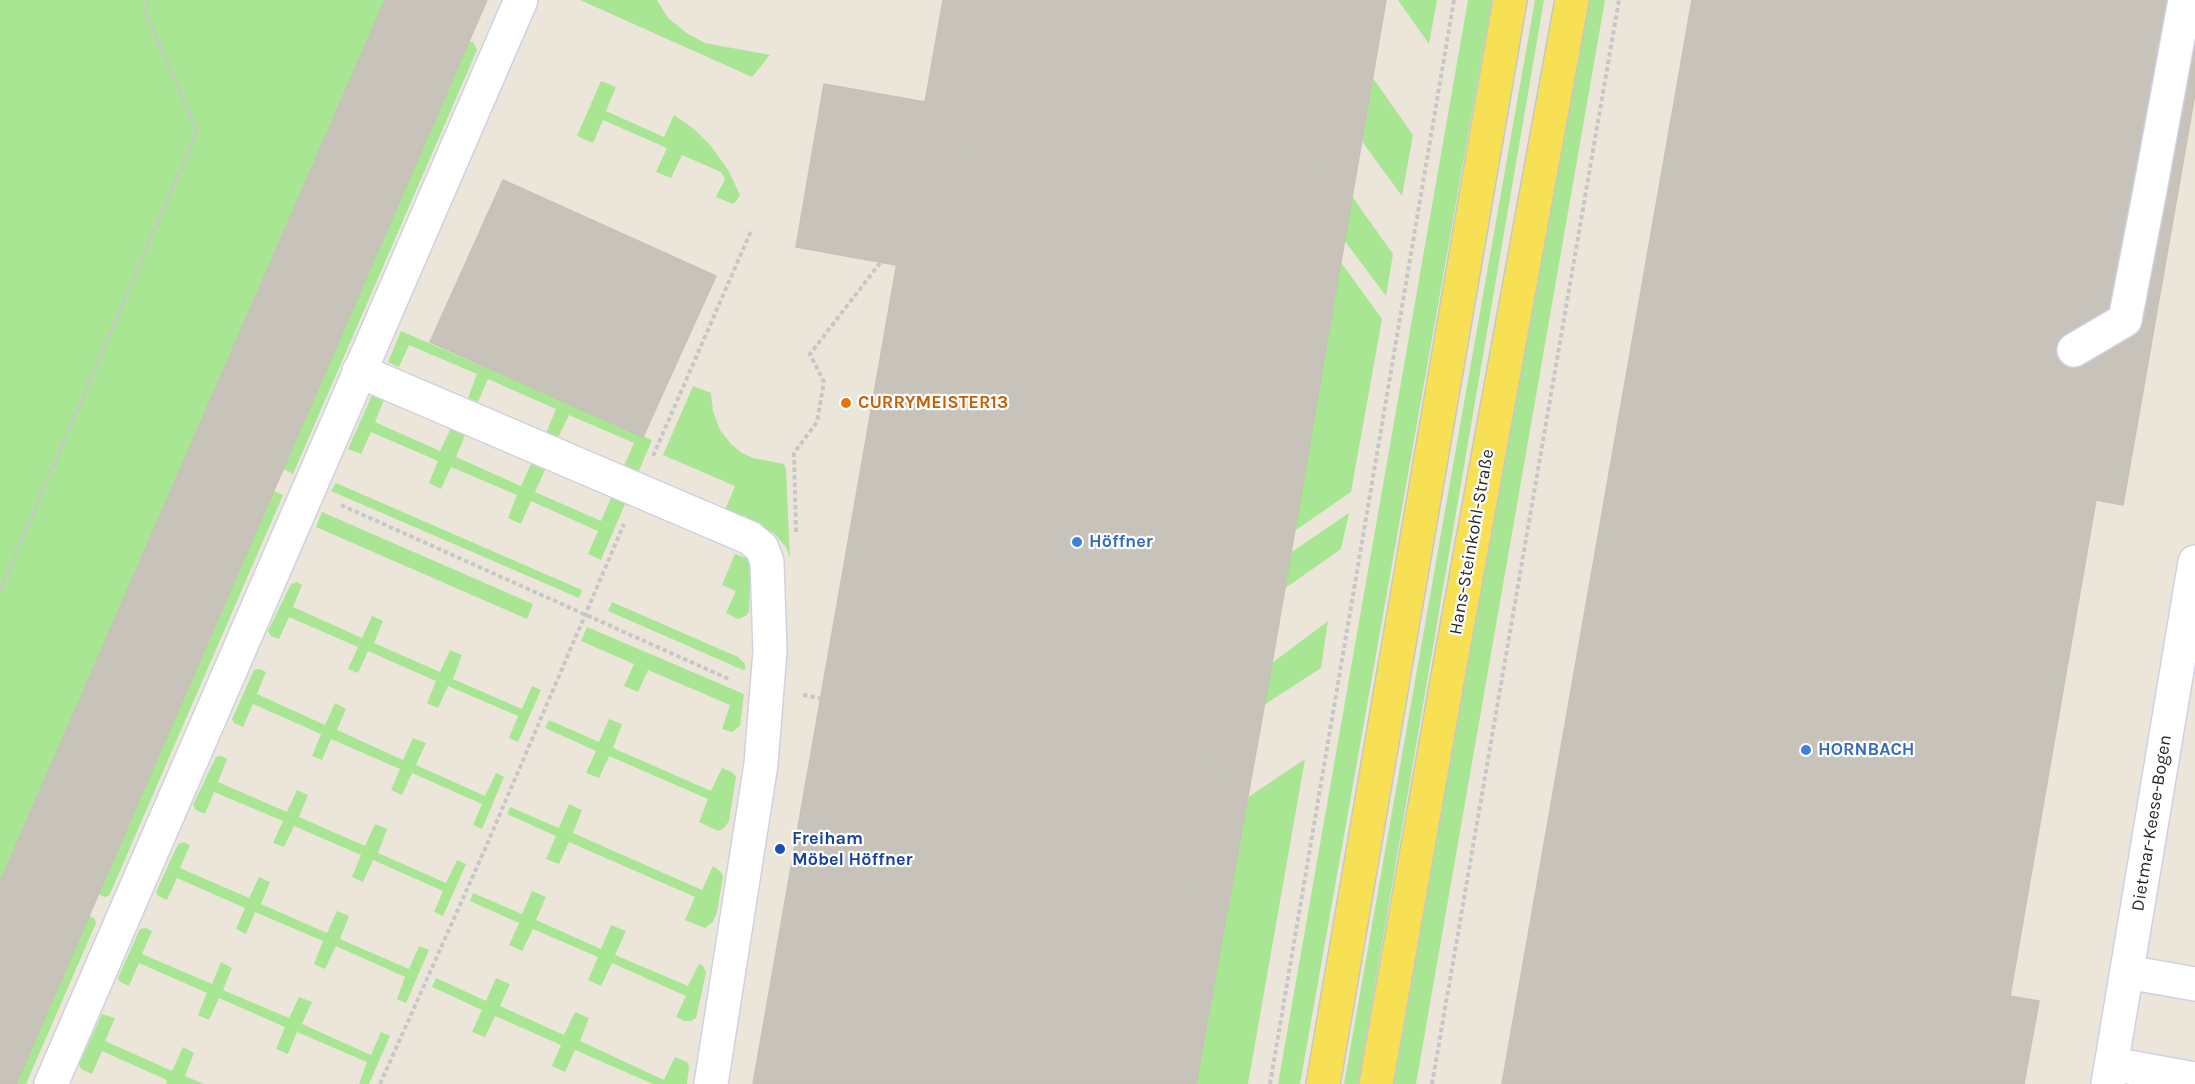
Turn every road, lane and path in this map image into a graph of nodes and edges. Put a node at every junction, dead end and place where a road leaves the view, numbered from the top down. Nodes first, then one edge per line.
1 (149, 0) edge
2 (521, 0) edge
3 (1454, 0) edge
4 (1510, 0) edge
5 (1572, 0) edge
6 (1619, 0) edge
7 (2185, 0) edge
8 (751, 231) dead end
9 (880, 263) dead end
10 (2074, 350) dead end
11 (359, 371) junction
12 (308, 490) junction
13 (638, 490) junction
14 (796, 533) dead end
15 (2195, 562) edge
16 (0, 591) edge
17 (585, 615) junction
18 (767, 690) junction
19 (820, 698) dead end
20 (2127, 972) junction
21 (2195, 984) edge
22 (2110, 1074) edge
23 (2195, 1079) edge
24 (51, 1084) edge
25 (380, 1084) edge
26 (711, 1084) edge
27 (1270, 1084) edge
28 (1323, 1084) edge
29 (1376, 1084) edge
30 (1432, 1084) edge

1 - 16 path
2 - 11 street
3 - 27 path
4 - 28 main road
5 - 29 main road, Hans-Steinkohl-Straße
6 - 30 path
7 - 10 street
8 - 13 path
9 - 14 path
11 - 12 street
11 - 13 street
12 - 17 path
12 - 24 street
13 - 17 path
13 - 18 street
15 - 20 street, Dietmar-Keese-Bogen
17 - 18 path
17 - 25 path
18 - 19 path
18 - 26 street
20 - 21 street
20 - 22 street, Dietmar-Keese-Bogen
22 - 23 street

